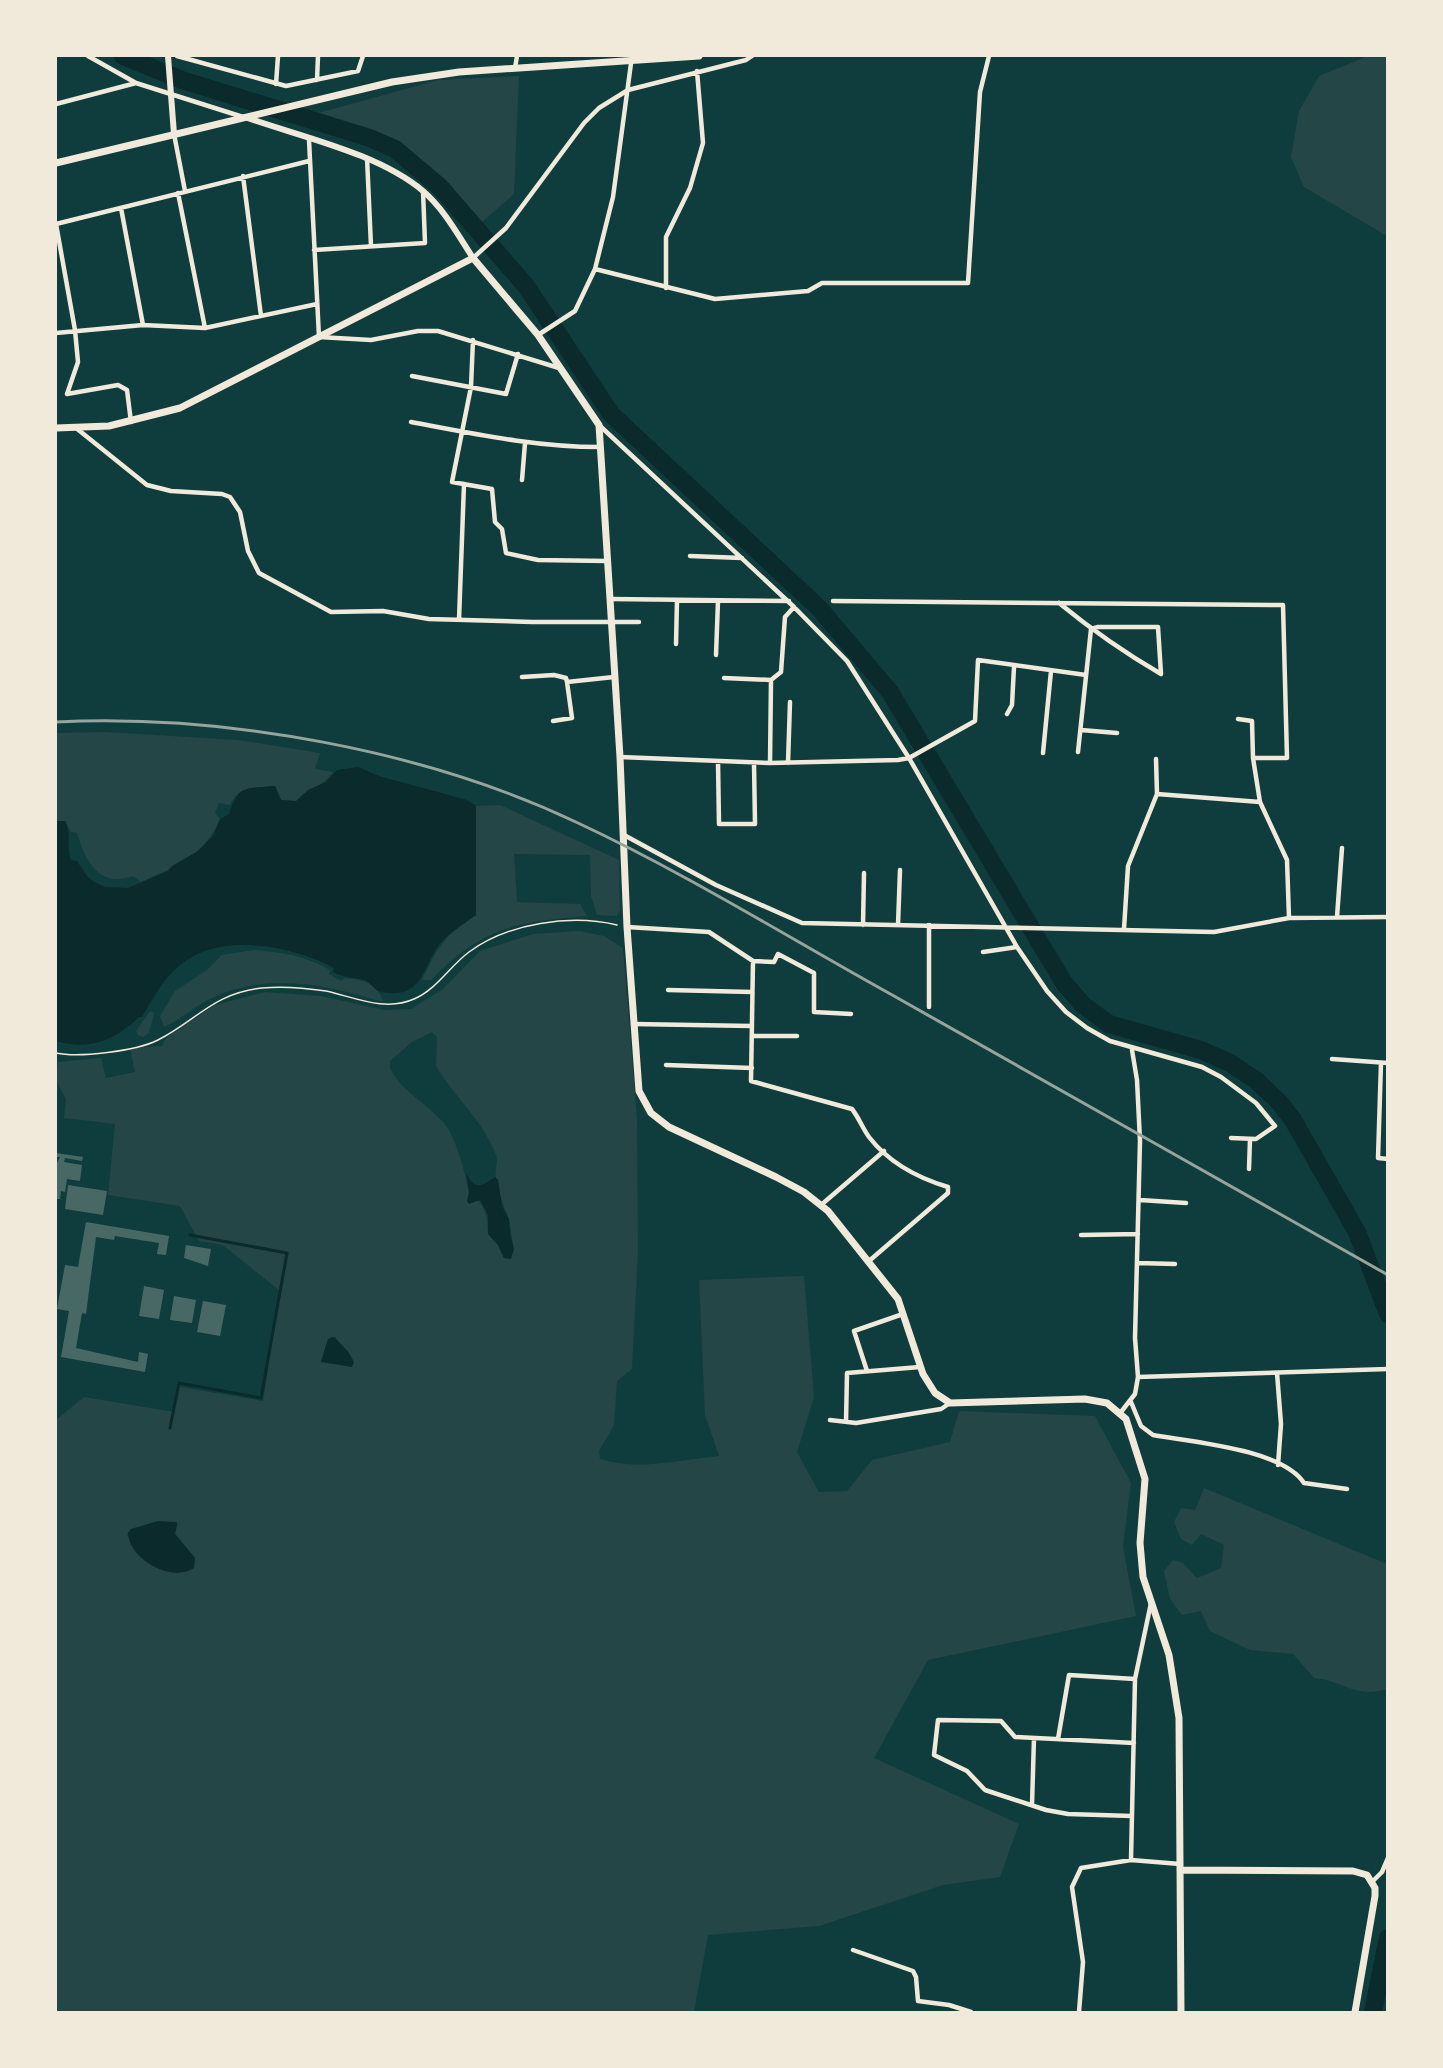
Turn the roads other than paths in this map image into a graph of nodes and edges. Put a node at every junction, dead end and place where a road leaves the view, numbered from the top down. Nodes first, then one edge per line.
1 (87, 56) edge
2 (177, 56) edge
3 (278, 56) edge
4 (318, 56) edge
5 (363, 56) edge
6 (517, 56) edge
7 (699, 56) edge
8 (752, 56) edge
9 (989, 56) edge
10 (169, 58) edge
11 (632, 58) edge
12 (515, 68) junction
13 (697, 71) junction
14 (317, 80) junction
15 (136, 83) junction
16 (276, 84) junction
17 (628, 90) junction
18 (170, 92) junction
19 (56, 104) edge
20 (244, 117) junction
21 (174, 134) junction
22 (309, 140) junction
23 (367, 158) junction
24 (309, 161) junction
25 (56, 163) edge
26 (243, 176) junction
27 (186, 191) junction
28 (423, 191) junction
29 (178, 193) junction
30 (121, 208) junction
31 (56, 224) edge
32 (370, 246) junction
33 (314, 250) junction
34 (473, 258) junction
35 (595, 269) junction
36 (666, 288) junction
37 (317, 304) junction
38 (261, 316) junction
39 (143, 325) junction
40 (205, 328) junction
41 (75, 330) junction
42 (56, 333) edge
43 (540, 334) junction
44 (319, 337) junction
45 (473, 340) junction
46 (518, 354) junction
47 (563, 369) junction
48 (412, 376) dead end
49 (471, 387) junction
50 (131, 422) junction
51 (411, 422) dead end
52 (599, 425) junction
53 (56, 428) edge
54 (76, 428) junction
55 (462, 432) junction
56 (525, 443) junction
57 (600, 447) junction
58 (522, 480) dead end
59 (464, 484) junction
60 (690, 556) dead end
61 (742, 558) junction
62 (606, 561) junction
63 (610, 599) junction
64 (677, 600) junction
65 (718, 601) junction
66 (789, 601) junction
67 (833, 601) dead end
68 (1059, 603) junction
69 (794, 607) junction
70 (459, 620) junction
71 (639, 622) dead end
72 (611, 623) junction
73 (1091, 629) junction
74 (675, 644) dead end
75 (716, 655) dead end
76 (1014, 667) junction
77 (1051, 671) junction
78 (1086, 675) junction
79 (522, 677) dead end
80 (614, 677) junction
81 (724, 678) dead end
82 (771, 680) junction
83 (567, 682) junction
84 (790, 702) dead end
85 (1007, 714) dead end
86 (1238, 719) dead end
87 (553, 721) dead end
88 (1081, 729) junction
89 (1117, 733) dead end
90 (1078, 752) dead end
91 (1043, 753) dead end
92 (620, 757) junction
93 (911, 757) junction
94 (1156, 759) dead end
95 (1253, 759) junction
96 (718, 761) junction
97 (754, 763) junction
98 (770, 763) junction
99 (788, 763) junction
100 (1157, 794) junction
101 (1260, 802) junction
102 (624, 835) junction
103 (1342, 848) dead end
104 (900, 870) dead end
105 (864, 873) dead end
106 (1337, 917) junction
107 (1388, 917) edge
108 (1289, 918) junction
109 (863, 925) junction
110 (898, 925) junction
111 (930, 925) junction
112 (1004, 926) junction
113 (627, 927) junction
114 (1124, 929) junction
115 (1017, 947) junction
116 (984, 952) dead end
117 (753, 961) junction
118 (668, 990) dead end
119 (752, 992) junction
120 (929, 1007) dead end
121 (851, 1014) dead end
122 (633, 1024) junction
123 (752, 1026) junction
124 (752, 1036) junction
125 (796, 1036) dead end
126 (1132, 1050) junction
127 (1332, 1059) dead end
128 (1381, 1063) junction
129 (1388, 1063) edge
130 (666, 1065) dead end
131 (752, 1068) junction
132 (1231, 1138) dead end
133 (1250, 1139) junction
134 (884, 1151) junction
135 (1388, 1159) edge
136 (1249, 1169) dead end
137 (1140, 1200) junction
138 (1186, 1203) dead end
139 (821, 1205) junction
140 (1138, 1234) junction
141 (1081, 1235) dead end
142 (869, 1261) junction
143 (1138, 1263) junction
144 (1175, 1264) dead end
145 (903, 1314) junction
146 (920, 1367) junction
147 (1388, 1369) edge
148 (867, 1371) junction
149 (1277, 1373) junction
150 (1138, 1377) junction
151 (1131, 1401) junction
152 (950, 1403) junction
153 (1121, 1412) junction
154 (830, 1420) dead end
155 (846, 1422) junction
156 (1278, 1465) junction
157 (1347, 1489) dead end
158 (1151, 1603) junction
159 (1135, 1679) junction
160 (1034, 1738) junction
161 (1058, 1739) junction
162 (1134, 1743) junction
163 (1032, 1805) junction
164 (1132, 1816) junction
165 (1388, 1858) edge
166 (1131, 1860) junction
167 (1180, 1867) junction
168 (1373, 1881) junction
169 (853, 1950) dead end
170 (971, 2013) edge
171 (1078, 2013) edge
172 (1181, 2013) edge
173 (1355, 2013) edge

1 - 15 street
2 - 16 street
3 - 16 street
4 - 14 street
5 - 14 street
6 - 12 street
7 - 11 main road
8 - 13 street
9 - 36 street
10 - 18 street
11 - 12 main road
11 - 17 street
12 - 20 main road
13 - 17 street
13 - 36 street
14 - 16 street
15 - 18 street
15 - 19 street
17 - 34 street
17 - 35 street
18 - 20 street
18 - 21 street
20 - 21 main road
20 - 22 street
21 - 25 main road
21 - 27 street
22 - 23 street
22 - 24 street
23 - 28 street
23 - 32 street
24 - 26 street
24 - 33 street
26 - 27 street
26 - 38 street
27 - 29 street
28 - 32 street
28 - 34 street
29 - 30 street
29 - 40 street
30 - 31 street
30 - 39 street
31 - 41 street
32 - 33 street
33 - 37 street
34 - 43 main road
34 - 44 main road
35 - 36 street
35 - 43 street
37 - 38 street
37 - 44 street
38 - 40 street
39 - 40 street
39 - 41 street
41 - 42 street
41 - 50 street
43 - 47 main road
44 - 45 street
44 - 50 main road
45 - 46 street
45 - 49 street
46 - 47 street
46 - 49 street
47 - 52 main road
48 - 49 street
49 - 55 street
50 - 54 main road
51 - 55 street
52 - 57 main road
52 - 61 street
53 - 54 main road
54 - 70 street
55 - 56 street
55 - 59 street
56 - 57 street
56 - 58 street
57 - 62 main road
59 - 62 street
59 - 70 street
60 - 61 street
61 - 66 street
62 - 63 main road
63 - 64 street
63 - 72 main road
64 - 65 street
64 - 74 street
65 - 66 street
65 - 75 street
66 - 69 street
67 - 68 street
68 - 73 street
68 - 95 street
69 - 82 street
69 - 93 street
70 - 72 street
71 - 72 street
72 - 80 main road
73 - 73 street
73 - 78 street
76 - 77 street
76 - 85 street
76 - 93 street
77 - 78 street
77 - 91 street
78 - 88 street
79 - 83 street
80 - 83 street
80 - 92 main road
81 - 82 street
82 - 98 street
83 - 87 street
84 - 99 street
86 - 95 street
88 - 89 street
88 - 90 street
92 - 96 street
92 - 102 main road
93 - 99 street
93 - 112 street
94 - 100 street
95 - 101 street
96 - 97 street
96 - 97 street
97 - 98 street
98 - 99 street
100 - 101 street
100 - 114 street
101 - 108 street
102 - 109 street
102 - 113 main road
103 - 106 street
104 - 110 street
105 - 109 street
106 - 107 street
106 - 108 street
108 - 114 street
109 - 110 street
110 - 111 street
111 - 112 street
111 - 120 street
112 - 114 street
112 - 115 street
113 - 117 street
113 - 122 main road
115 - 116 street
115 - 126 street
117 - 119 street
117 - 121 street
118 - 119 street
119 - 123 street
122 - 123 street
122 - 139 main road
123 - 124 street
124 - 125 street
124 - 131 street
126 - 133 street
126 - 137 street
127 - 128 street
128 - 129 street
128 - 135 street
130 - 131 street
131 - 134 street
132 - 133 street
133 - 136 street
134 - 139 street
134 - 142 street
137 - 138 street
137 - 140 street
139 - 142 main road
140 - 141 street
140 - 143 street
142 - 145 main road
143 - 144 street
143 - 150 street
145 - 146 main road
145 - 148 street
146 - 148 street
146 - 152 main road
147 - 149 street
148 - 155 street
149 - 150 street
149 - 156 street
150 - 151 street
151 - 153 street
151 - 156 street
152 - 153 main road
152 - 155 street
153 - 158 main road
154 - 155 street
156 - 157 street
158 - 159 street
158 - 167 main road
159 - 161 street
159 - 162 street
160 - 161 street
160 - 163 street
160 - 163 street
161 - 162 street
162 - 164 street
163 - 164 street
164 - 166 street
165 - 168 street
166 - 167 street
166 - 171 street
167 - 168 main road
167 - 172 main road
168 - 173 main road
169 - 170 street

